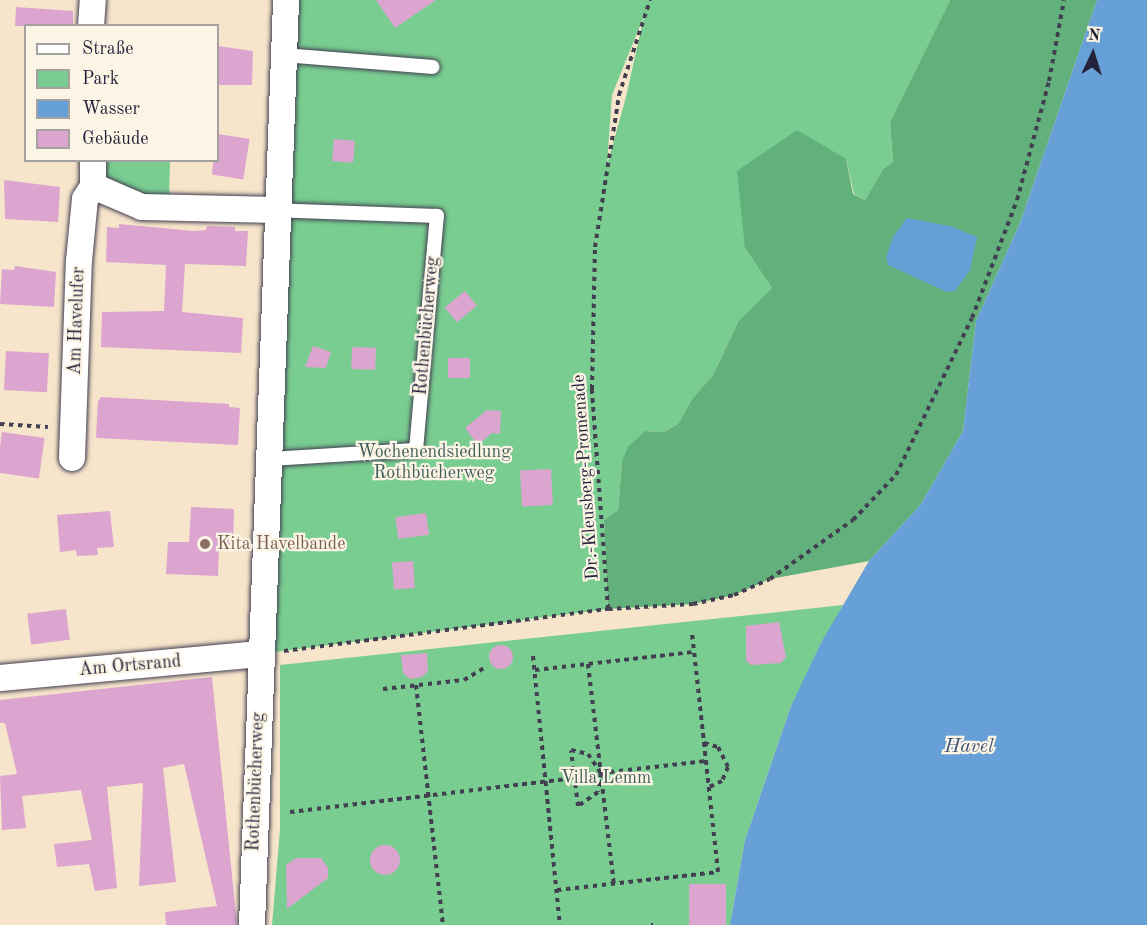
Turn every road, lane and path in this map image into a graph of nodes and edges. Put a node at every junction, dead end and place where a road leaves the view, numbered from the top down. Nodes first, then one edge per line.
1 (93, 0) edge
2 (286, 0) edge
3 (650, 0) edge
4 (1064, 0) edge
5 (91, 24) edge
6 (284, 55) junction
7 (433, 67) dead end
8 (93, 162) edge
9 (93, 186) junction
10 (277, 210) junction
11 (0, 424) edge
12 (73, 429) junction
13 (72, 458) dead end
14 (269, 459) junction
15 (608, 609) junction
16 (692, 631) dead end
17 (694, 652) junction
18 (260, 654) junction
19 (533, 656) dead end
20 (588, 664) junction
21 (486, 668) dead end
22 (535, 670) junction
23 (0, 678) edge
24 (416, 685) junction
25 (383, 689) dead end
26 (704, 743) junction
27 (706, 761) junction
28 (601, 773) junction
29 (575, 778) junction
30 (546, 781) junction
31 (709, 787) junction
32 (429, 795) junction
33 (290, 812) dead end
34 (614, 884) junction
35 (557, 890) junction
36 (252, 925) edge
37 (443, 925) edge
38 (560, 925) edge

1 - 5 street
2 - 6 street, Rothenbücherweg
3 - 15 path, Dr.-Kleusberg-Promenade
4 - 15 path
6 - 7 lane
6 - 10 street, Rothenbücherweg
8 - 9 street, Am Havelufer
9 - 10 street
9 - 12 street, Am Havelufer
10 - 14 street, Rothenbücherweg
10 - 14 lane, Rothenbücherweg
11 - 12 path
12 - 13 street, Am Havelufer
14 - 18 street, Rothenbücherweg
15 - 18 path
16 - 17 path
17 - 20 path
17 - 26 path
18 - 23 street, Am Ortsrand
18 - 36 street, Rothenbücherweg
19 - 22 path
20 - 22 path
20 - 28 path
21 - 24 path
22 - 30 path
24 - 25 path
24 - 32 path
26 - 27 path
26 - 31 path
27 - 28 path
27 - 31 path
28 - 29 path
28 - 29 path
28 - 34 path
29 - 30 path
30 - 32 path
30 - 35 path
31 - 34 path
32 - 33 path
32 - 37 path
34 - 35 path
35 - 38 path

